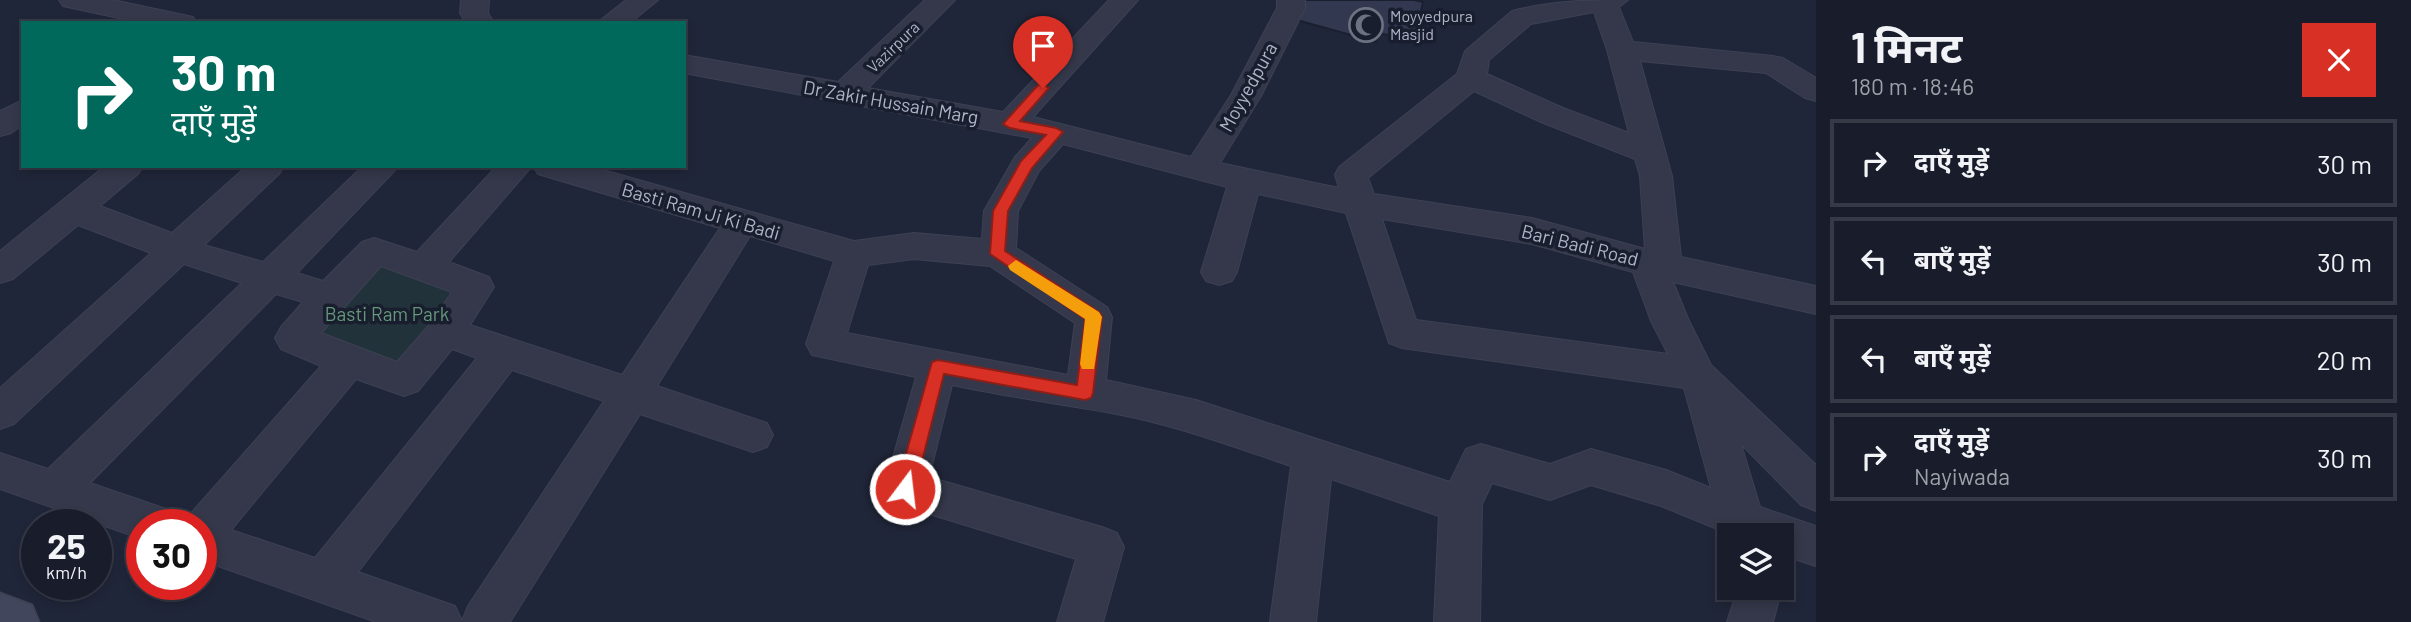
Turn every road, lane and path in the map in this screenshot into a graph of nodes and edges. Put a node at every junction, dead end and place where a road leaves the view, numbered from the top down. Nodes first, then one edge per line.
1 (73, 0) edge
2 (475, 0) edge
3 (644, 0) edge
4 (941, 0) edge
5 (1124, 0) edge
6 (1291, 0) edge
7 (1609, 2) edge
8 (145, 20) edge
9 (479, 21) edge
10 (614, 21) edge
11 (1622, 50) junction
12 (686, 64) edge
13 (1471, 78) junction
14 (1816, 91) edge
15 (845, 93) junction
16 (21, 111) edge
17 (1010, 124) junction
18 (0, 127) edge
19 (1056, 132) junction
20 (1650, 153) junction
21 (124, 168) edge
22 (266, 168) edge
23 (381, 168) edge
24 (514, 168) edge
25 (556, 168) edge
26 (1199, 170) junction
27 (1246, 180) junction
28 (1352, 202) junction
29 (72, 209) junction
30 (741, 223) junction
31 (177, 249) junction
32 (854, 254) junction
33 (998, 254) junction
34 (1656, 265) junction
35 (424, 267) junction
36 (0, 270) edge
37 (1219, 272) dead end
38 (272, 278) junction
39 (330, 297) junction
40 (1816, 300) edge
41 (444, 332) junction
42 (504, 352) junction
43 (349, 361) junction
44 (938, 366) junction
45 (1696, 374) junction
46 (631, 393) junction
47 (1085, 393) junction
48 (0, 412) edge
49 (753, 435) dead end
50 (1313, 456) junction
51 (0, 471) edge
52 (54, 490) junction
53 (1816, 492) edge
54 (1461, 505) junction
55 (126, 514) edge
56 (217, 514) edge
57 (1738, 523) edge
58 (1746, 523) edge
59 (1794, 540) edge
60 (1816, 545) edge
61 (217, 546) edge
62 (323, 582) junction
63 (1756, 600) edge
64 (0, 616) edge
65 (15, 622) edge
66 (439, 622) edge
67 (484, 622) edge
68 (1080, 622) edge
69 (1293, 622) edge
70 (1457, 622) edge
71 (1750, 622) edge

1 - 8 street
2 - 9 street
3 - 10 street
4 - 15 street, Vazirpura
5 - 17 street
6 - 26 street, Moyyedpura
7 - 11 street
7 - 13 street
11 - 14 street
11 - 20 street
12 - 15 street, Dr Zakir Hussain Marg
13 - 20 street
13 - 28 street
15 - 17 street, Dr Zakir Hussain Marg
16 - 18 street
17 - 19 street, Dr Zakir Hussain Marg
19 - 26 street, Dr Zakir Hussain Marg
19 - 33 street
20 - 34 street
21 - 29 street
22 - 31 street
23 - 38 street
24 - 35 street
25 - 30 street, Basti Ram Ji Ki Badi
26 - 27 street, Dr Zakir Hussain Marg
27 - 28 street, Dr Zakir Hussain Marg
27 - 37 street
28 - 34 street, Bari Badi Road
28 - 45 street
29 - 31 street
29 - 36 street
30 - 32 street, Basti Ram Ji Ki Badi
30 - 46 street
31 - 38 street
31 - 48 street
32 - 33 street
32 - 44 street
33 - 47 street
34 - 40 street, Bari Badi Road
34 - 45 street
35 - 39 street
35 - 41 street
38 - 39 street
38 - 52 street
39 - 43 street
41 - 42 street
41 - 43 street
42 - 46 street
42 - 62 street
43 - 56 street
44 - 47 street
44 - 68 street
45 - 53 street
45 - 58 street
46 - 49 street
46 - 67 street
47 - 50 street
50 - 54 street
50 - 69 street
51 - 52 street
52 - 55 street
54 - 57 street
54 - 70 street
59 - 60 street
61 - 62 street
62 - 66 street
63 - 71 street
64 - 65 main road

